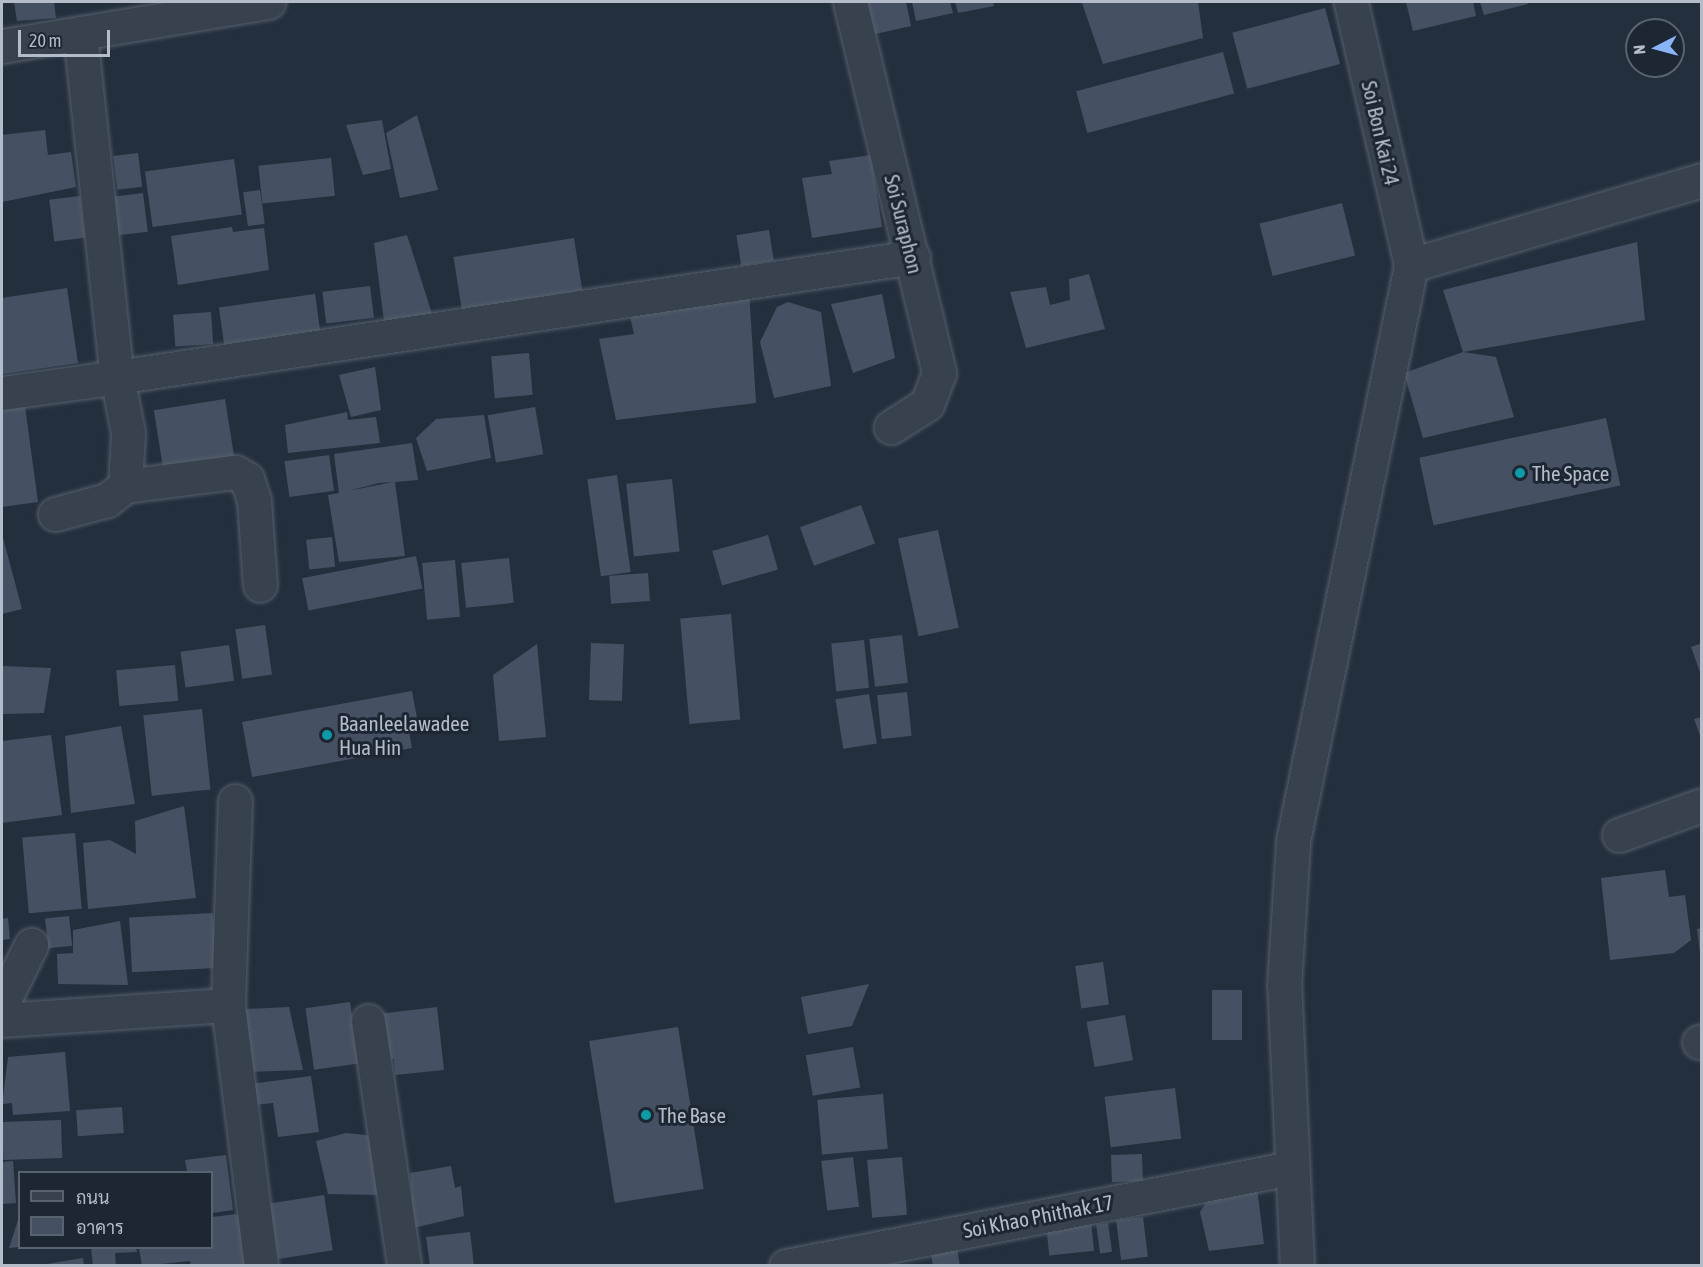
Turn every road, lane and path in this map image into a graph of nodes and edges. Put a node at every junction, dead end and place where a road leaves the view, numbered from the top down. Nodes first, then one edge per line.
1 (268, 2) edge
2 (850, 2) edge
3 (1351, 2) edge
4 (80, 33) junction
5 (2, 46) edge
6 (1701, 180) edge
7 (913, 257) junction
8 (1411, 265) junction
9 (117, 377) junction
10 (2, 393) edge
11 (891, 427) dead end
12 (125, 486) junction
13 (55, 514) dead end
14 (260, 585) dead end
15 (235, 801) dead end
16 (1701, 805) edge
17 (1619, 835) dead end
18 (31, 945) dead end
19 (2, 1004) edge
20 (228, 1005) junction
21 (2, 1020) edge
22 (368, 1021) dead end
23 (1291, 1168) junction
24 (867, 1257) edge
25 (261, 1266) edge
26 (404, 1266) edge
27 (786, 1266) edge
28 (1297, 1266) edge

1 - 4 street
2 - 7 street, Soi Suraphon
3 - 8 street, Soi Bon Kai 24
4 - 5 street
4 - 9 street
6 - 8 street
7 - 9 street
7 - 11 street, Soi Suraphon
8 - 23 street
9 - 10 street
9 - 12 street
12 - 13 street
12 - 14 street
15 - 20 street
16 - 17 street
18 - 19 street
20 - 21 street
20 - 25 street
22 - 26 street
23 - 24 street, Soi Khao Phithak 17
23 - 28 street
24 - 27 street, Soi Khao Phithak 17

